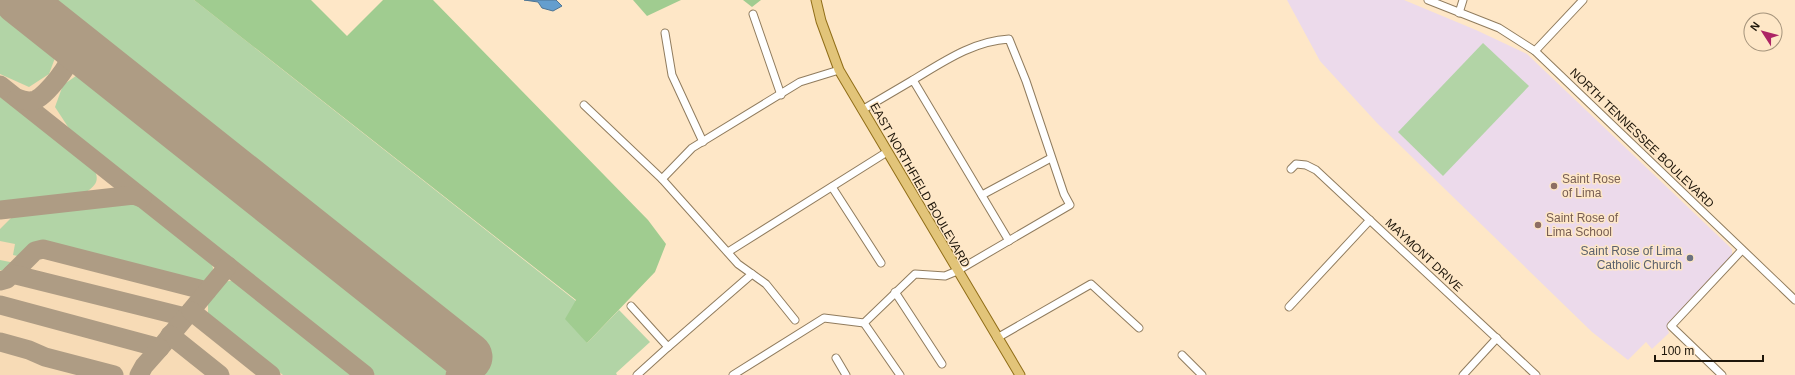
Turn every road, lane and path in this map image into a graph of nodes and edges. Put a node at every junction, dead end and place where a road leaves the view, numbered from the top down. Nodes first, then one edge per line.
1 (816, 0) edge
2 (1428, 0) edge
3 (1462, 0) edge
4 (1583, 0) edge
5 (1459, 13) junction
6 (753, 14) dead end
7 (664, 33) dead end
8 (1535, 51) junction
9 (839, 70) junction
10 (913, 80) junction
11 (781, 94) junction
12 (584, 105) dead end
13 (862, 110) junction
14 (702, 142) junction
15 (887, 152) junction
16 (1051, 158) junction
17 (1292, 169) dead end
18 (662, 179) junction
19 (832, 187) junction
20 (982, 195) junction
21 (1370, 220) junction
22 (1009, 240) junction
23 (1742, 250) junction
24 (728, 252) junction
25 (881, 263) dead end
26 (957, 271) junction
27 (752, 274) junction
28 (895, 292) junction
29 (1795, 300) edge
30 (631, 306) dead end
31 (1289, 307) dead end
32 (795, 320) dead end
33 (864, 323) junction
34 (1139, 328) dead end
35 (997, 338) junction
36 (1497, 338) junction
37 (668, 347) junction
38 (1182, 355) dead end
39 (836, 358) dead end
40 (942, 364) dead end
41 (637, 375) edge
42 (733, 375) edge
43 (846, 375) edge
44 (900, 375) edge
45 (1020, 375) edge
46 (1202, 375) edge
47 (1463, 375) edge
48 (1536, 375) edge
49 (1722, 375) edge

1 - 9 main road, EAST NORTHFIELD BOULEVARD
2 - 5 street, NORTH TENNESSEE BOULEVARD
3 - 5 street
4 - 8 street
5 - 8 street, NORTH TENNESSEE BOULEVARD
6 - 11 street
7 - 14 street
8 - 23 street, NORTH TENNESSEE BOULEVARD
9 - 11 street
9 - 13 main road, EAST NORTHFIELD BOULEVARD
10 - 13 street
10 - 16 street
10 - 20 street
11 - 14 street
12 - 18 street
13 - 15 main road, EAST NORTHFIELD BOULEVARD
14 - 18 street
15 - 19 street
15 - 26 main road, EAST NORTHFIELD BOULEVARD
16 - 20 street
16 - 22 street
17 - 21 street, MAYMONT DRIVE
18 - 24 street
19 - 24 street
19 - 25 street
20 - 22 street
21 - 31 street
21 - 36 street, MAYMONT DRIVE
22 - 26 street
23 - 29 street, NORTH TENNESSEE BOULEVARD
23 - 49 street
24 - 27 street
26 - 28 street
26 - 35 main road, EAST NORTHFIELD BOULEVARD
27 - 32 street
27 - 37 street
28 - 33 street
28 - 40 street
30 - 37 street
33 - 42 street
33 - 44 street
34 - 35 street
35 - 45 main road, EAST NORTHFIELD BOULEVARD
36 - 47 street
36 - 48 street, MAYMONT DRIVE
37 - 41 street
38 - 46 street
39 - 43 street

